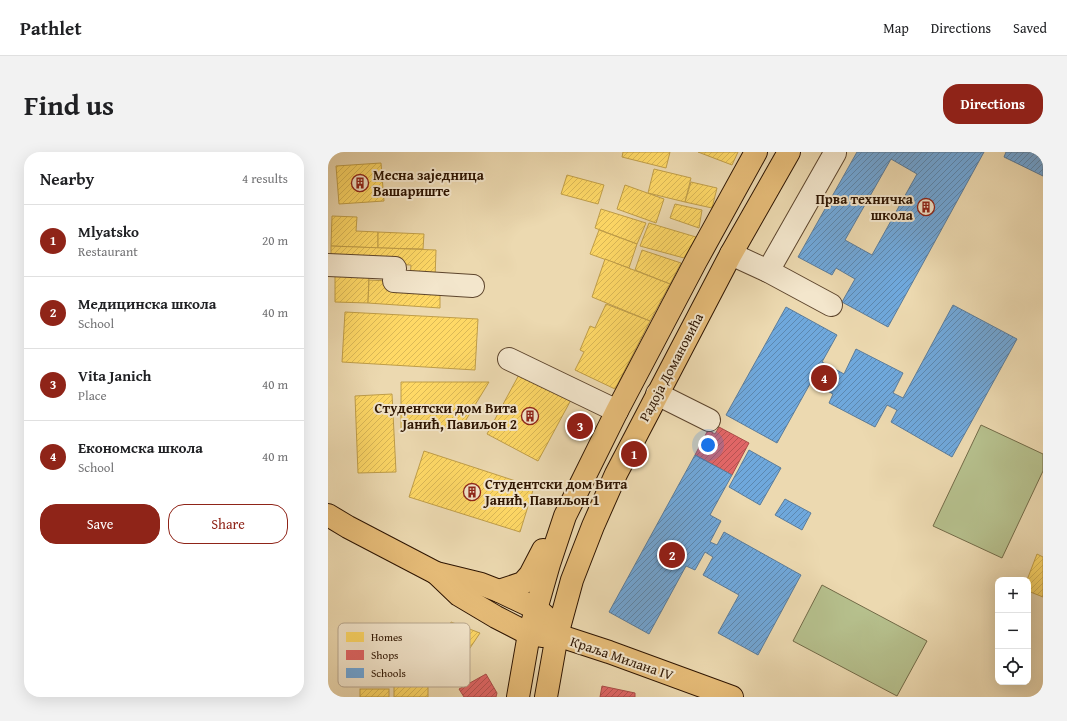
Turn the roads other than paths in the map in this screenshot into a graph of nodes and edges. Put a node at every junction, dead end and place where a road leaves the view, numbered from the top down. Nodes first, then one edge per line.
1 (756, 152) edge
2 (789, 152) edge
3 (835, 153) edge
4 (731, 254) junction
5 (328, 265) edge
6 (768, 271) junction
7 (473, 286) dead end
8 (831, 305) dead end
9 (509, 359) dead end
10 (657, 394) junction
11 (617, 411) junction
12 (709, 420) dead end
13 (328, 515) edge
14 (565, 516) junction
15 (436, 573) junction
16 (499, 591) junction
17 (536, 609) junction
18 (529, 634) junction
19 (557, 635) junction
20 (518, 697) edge
21 (546, 697) edge
22 (732, 697) edge

1 - 11 main road, Радоја Домановића
2 - 4 main road, Радоја Домановића
3 - 6 street
4 - 6 street
4 - 10 main road, Радоја Домановића
5 - 7 street
6 - 8 street
9 - 11 street
10 - 12 street
10 - 19 main road, Радоја Домановића
11 - 14 main road, Радоја Домановића
13 - 15 main road
14 - 16 main road
14 - 17 main road, Радоја Домановића
15 - 16 main road
15 - 18 main road
16 - 17 main road
17 - 18 main road, Радоја Домановића
17 - 19 main road
18 - 19 main road, Краља Милана IV
18 - 20 main road, Радоја Домановића
19 - 21 main road, Радоја Домановића
19 - 22 main road, Краља Милана IV

